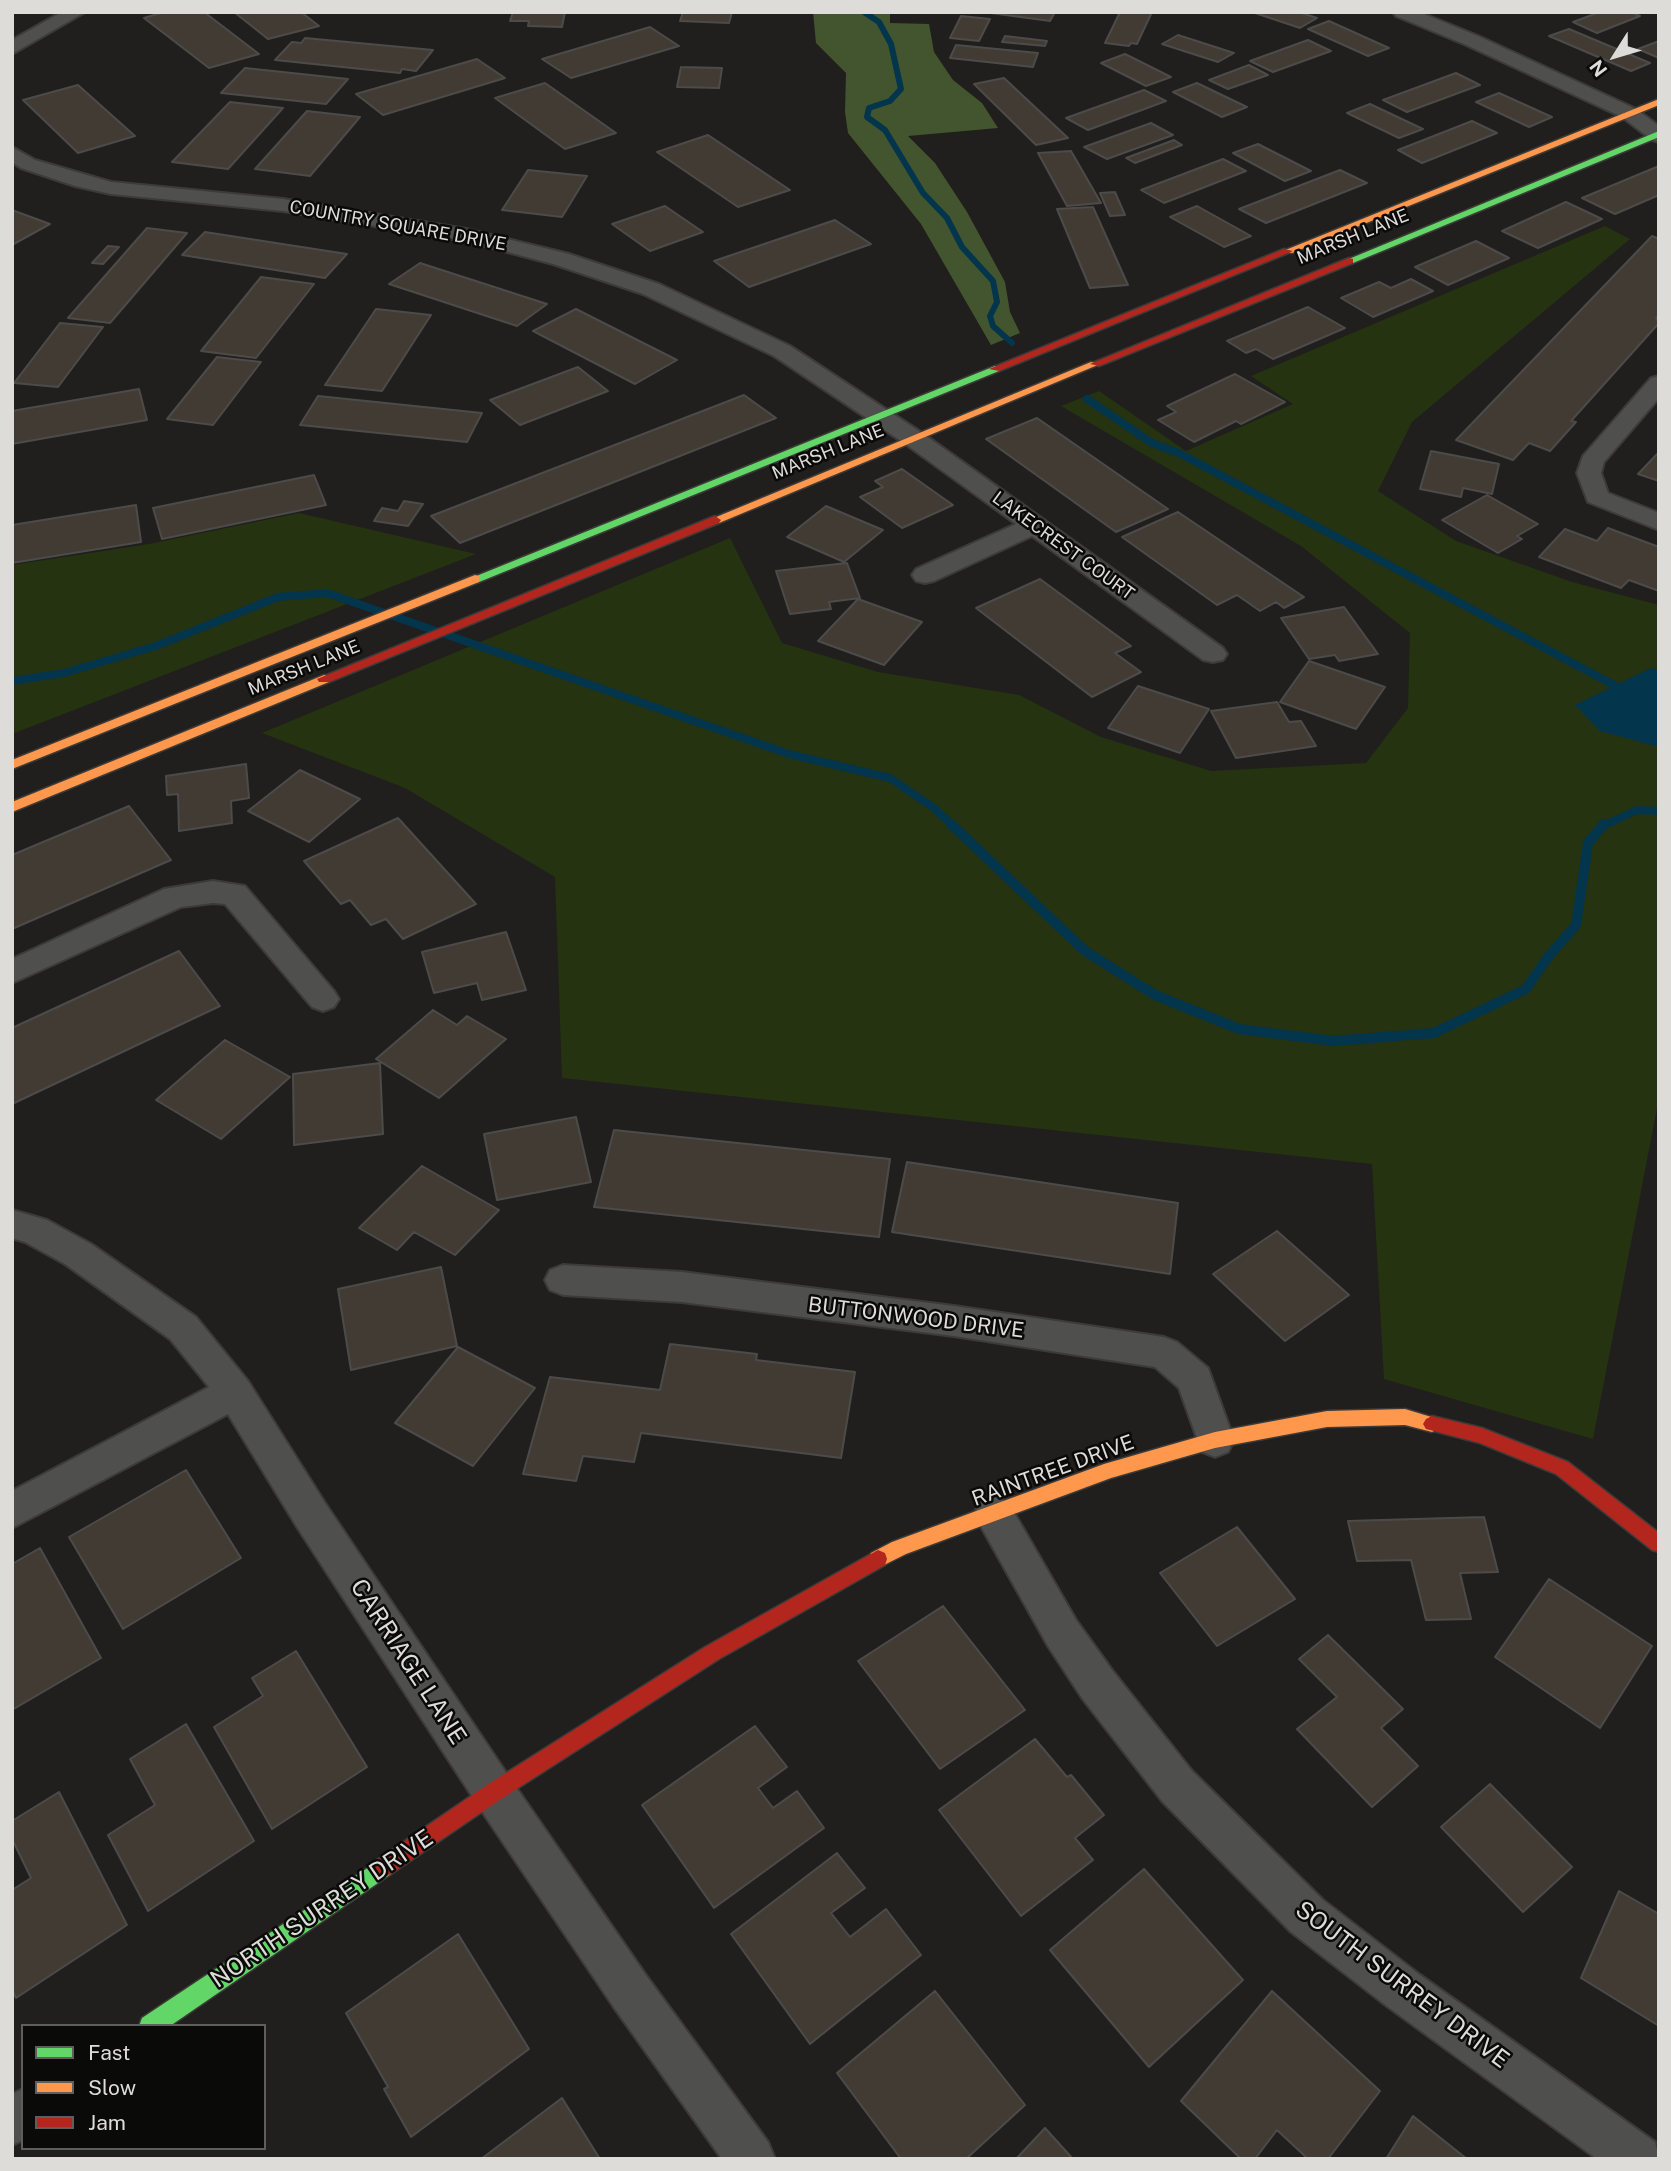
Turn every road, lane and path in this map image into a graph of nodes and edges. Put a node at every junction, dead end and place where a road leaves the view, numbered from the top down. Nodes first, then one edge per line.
1 (76, 12) edge
2 (1402, 12) edge
3 (12, 48) edge
4 (1659, 102) edge
5 (1629, 113) junction
6 (1658, 132) edge
7 (12, 153) edge
8 (1659, 383) edge
9 (880, 416) junction
10 (912, 438) junction
11 (1659, 522) edge
12 (1034, 525) junction
13 (925, 575) dead end
14 (1213, 654) dead end
15 (12, 765) edge
16 (12, 807) edge
17 (12, 972) edge
18 (323, 999) dead end
19 (12, 1224) edge
20 (563, 1280) dead end
21 (235, 1392) junction
22 (1215, 1440) junction
23 (12, 1511) edge
24 (994, 1514) junction
25 (1659, 1544) edge
26 (494, 1792) junction
27 (153, 2024) edge
28 (751, 2159) edge
29 (1638, 2159) edge

1 - 3 street
2 - 5 street
4 - 5 main road, MARSH LANE
5 - 6 street
5 - 9 main road, MARSH LANE
6 - 10 main road, MARSH LANE
7 - 9 street, COUNTRY SQUARE DRIVE
8 - 11 street
9 - 10 street, COUNTRY SQUARE DRIVE
9 - 15 main road, MARSH LANE
10 - 12 street, LAKECREST COURT
10 - 16 main road, MARSH LANE
12 - 13 street
12 - 14 street, LAKECREST COURT
17 - 18 street
19 - 21 street, CARRIAGE LANE
20 - 22 street, BUTTONWOOD DRIVE
21 - 23 street
21 - 26 street, CARRIAGE LANE
22 - 24 main road, RAINTREE DRIVE
22 - 25 main road, RAINTREE DRIVE
24 - 26 main road, RAINTREE DRIVE
24 - 29 street, SOUTH SURREY DRIVE
26 - 27 main road, NORTH SURREY DRIVE
26 - 28 street, CARRIAGE LANE

